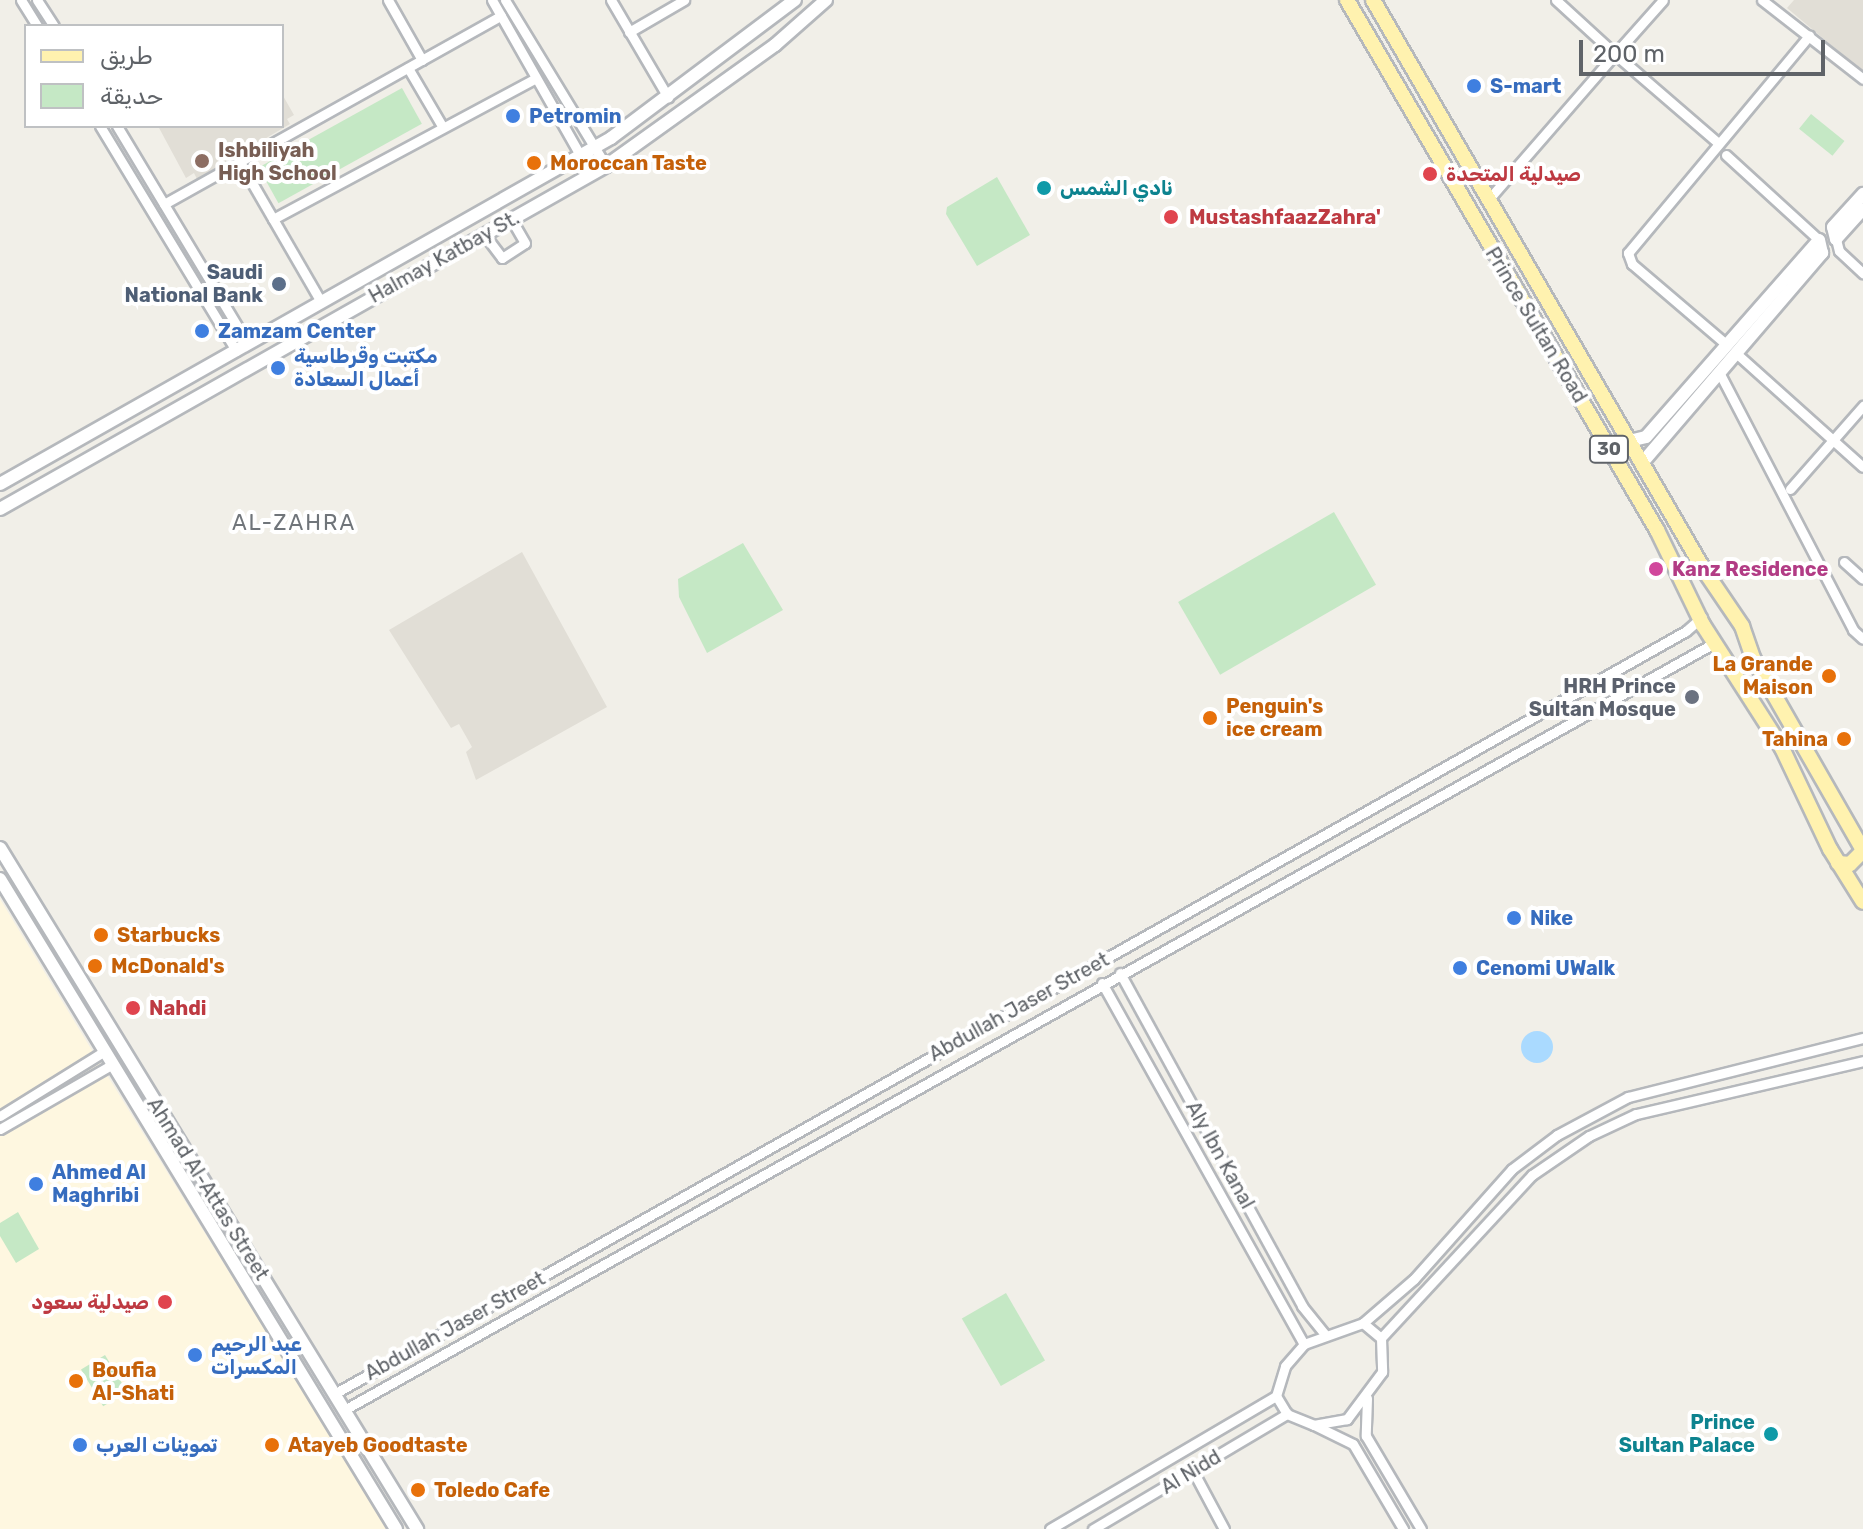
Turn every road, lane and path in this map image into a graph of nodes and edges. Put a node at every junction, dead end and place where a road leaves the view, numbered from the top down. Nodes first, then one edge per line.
1 (21, 0) edge
2 (37, 0) edge
3 (388, 0) edge
4 (492, 0) edge
5 (505, 0) edge
6 (611, 0) edge
7 (684, 0) edge
8 (795, 0) edge
9 (826, 0) edge
10 (1347, 0) edge
11 (1556, 0) edge
12 (1663, 0) edge
13 (1762, 0) edge
14 (1376, 4) edge
15 (501, 16) junction
16 (1359, 20) junction
17 (36, 24) edge
18 (53, 24) edge
19 (629, 32) junction
20 (1809, 36) junction
21 (1615, 54) junction
22 (422, 60) junction
23 (408, 68) junction
24 (536, 78) junction
25 (1863, 79) edge
26 (668, 97) junction
27 (442, 126) junction
28 (101, 128) edge
29 (119, 130) edge
30 (110, 142) junction
31 (1717, 142) junction
32 (585, 153) junction
33 (1726, 155) dead end
34 (240, 162) junction
35 (606, 166) junction
36 (143, 168) junction
37 (131, 174) junction
38 (1863, 194) edge
39 (1488, 200) junction
40 (164, 204) junction
41 (1863, 209) edge
42 (273, 219) junction
43 (511, 219) junction
44 (484, 234) junction
45 (1836, 239) junction
46 (1819, 240) junction
47 (1863, 273) edge
48 (321, 302) junction
49 (248, 344) junction
50 (1727, 345) junction
51 (236, 351) junction
52 (1737, 354) junction
53 (1720, 374) junction
54 (1863, 406) edge
55 (1629, 441) junction
56 (1834, 441) junction
57 (1642, 463) junction
58 (1863, 467) edge
59 (0, 484) edge
60 (1790, 489) dead end
61 (0, 509) edge
62 (1844, 562) dead end
63 (1863, 579) edge
64 (1732, 609) junction
65 (1702, 617) junction
66 (1863, 639) edge
67 (1716, 642) junction
68 (1861, 846) edge
69 (0, 848) edge
70 (1830, 849) junction
71 (1838, 863) junction
72 (0, 879) edge
73 (1239, 884) junction
74 (1249, 901) junction
75 (1863, 902) edge
76 (1120, 973) junction
77 (1102, 983) junction
78 (1863, 1038) edge
79 (1819, 1049) junction
80 (105, 1051) junction
81 (1863, 1061) edge
82 (1767, 1062) junction
83 (113, 1064) junction
84 (1825, 1070) junction
85 (1771, 1083) junction
86 (1670, 1086) junction
87 (1675, 1105) junction
88 (0, 1116) edge
89 (1592, 1116) junction
90 (0, 1129) edge
91 (1600, 1131) junction
92 (1541, 1146) junction
93 (1552, 1162) junction
94 (1482, 1203) junction
95 (1496, 1215) junction
96 (575, 1258) junction
97 (1421, 1271) junction
98 (582, 1275) junction
99 (1432, 1283) junction
100 (1363, 1323) junction
101 (1325, 1334) junction
102 (1381, 1338) junction
103 (1304, 1344) junction
104 (334, 1394) junction
105 (1276, 1396) junction
106 (1367, 1398) junction
107 (344, 1410) junction
108 (1287, 1414) junction
109 (1314, 1425) junction
110 (1193, 1471) junction
111 (396, 1529) edge
112 (417, 1529) edge
113 (1050, 1529) edge
114 (1093, 1529) edge
115 (1224, 1529) edge
116 (1403, 1529) edge
117 (1421, 1529) edge

1 - 17 street
2 - 18 street
3 - 22 street
4 - 15 street
5 - 32 street
6 - 19 street
7 - 19 street
8 - 26 street, Halmay Katbay St.
9 - 35 street, Halmay Katbay St.
10 - 16 main road, Prince Sultan Road / 30
11 - 21 street
12 - 21 street
13 - 20 street
14 - 16 main road
14 - 39 main road, Prince Sultan Road / 30
15 - 22 street
15 - 24 street
16 - 65 main road, Prince Sultan Road / 30
19 - 26 street
20 - 25 street
20 - 31 street
21 - 31 street
21 - 39 street
22 - 23 street
23 - 27 street
23 - 34 street
24 - 27 street
24 - 32 street
26 - 32 street, Halmay Katbay St.
27 - 42 street
28 - 30 street
29 - 30 street
29 - 36 street
30 - 37 street
31 - 50 street
32 - 35 street
32 - 48 street, Halmay Katbay St.
33 - 46 street
34 - 40 street
34 - 42 street
35 - 43 street, Halmay Katbay St.
36 - 37 street
36 - 40 street
37 - 51 street
38 - 45 street
39 - 55 main road, Prince Sultan Road / 30
40 - 49 street
41 - 45 street
42 - 48 street
43 - 44 street, Halmay Katbay St.
43 - 44 street
44 - 61 street, Halmay Katbay St.
45 - 47 street
46 - 50 street
46 - 52 street
48 - 49 street, Halmay Katbay St.
49 - 51 street, Halmay Katbay St.
50 - 55 street
51 - 59 street, Halmay Katbay St.
52 - 53 street
52 - 56 street
53 - 57 street
53 - 66 street
54 - 56 street
55 - 57 main road, Prince Sultan Road / 30
56 - 58 street
56 - 60 street
57 - 64 main road, Prince Sultan Road / 30
62 - 63 street
64 - 65 main road
64 - 68 main road, Prince Sultan Road / 30
65 - 67 main road, Prince Sultan Road / 30
65 - 73 street, Abdullah Jaser Street
67 - 70 main road, Prince Sultan Road / 30
67 - 74 street, Abdullah Jaser Street
68 - 70 main road
68 - 71 main road
69 - 104 street, Ahmad Al-Attas Street
70 - 71 main road, Prince Sultan Road / 30
71 - 75 main road, Prince Sultan Road / 30
72 - 80 street, Ahmad Al-Attas Street
73 - 74 street
73 - 96 street, Abdullah Jaser Street
74 - 76 street, Abdullah Jaser Street
76 - 77 street, Abdullah Jaser Street
76 - 101 street, Aly Ibn Kanal
77 - 98 street, Abdullah Jaser Street
77 - 103 street
78 - 79 street
79 - 82 street
79 - 84 street
80 - 83 street, Ahmad Al-Attas Street
80 - 88 street
81 - 84 street
82 - 85 street
82 - 86 street
83 - 90 street
83 - 111 street, Ahmad Al-Attas Street
84 - 85 street
85 - 87 street
86 - 87 street
86 - 89 street
87 - 91 street
89 - 91 street
89 - 92 street
91 - 93 street
92 - 93 street
92 - 94 street
93 - 95 street
94 - 95 street
94 - 97 street
95 - 99 street
96 - 98 street
96 - 104 street, Abdullah Jaser Street
97 - 99 street
97 - 100 street
98 - 107 street, Abdullah Jaser Street
99 - 102 street
100 - 101 street
100 - 102 street
101 - 103 street
102 - 106 street
103 - 105 street
104 - 107 street, Ahmad Al-Attas Street
105 - 108 street
105 - 113 street
106 - 109 street
106 - 117 street
107 - 112 street, Ahmad Al-Attas Street
108 - 109 street
108 - 110 street, Al Nidd
109 - 116 street
110 - 114 street, Al Nidd
110 - 115 street

